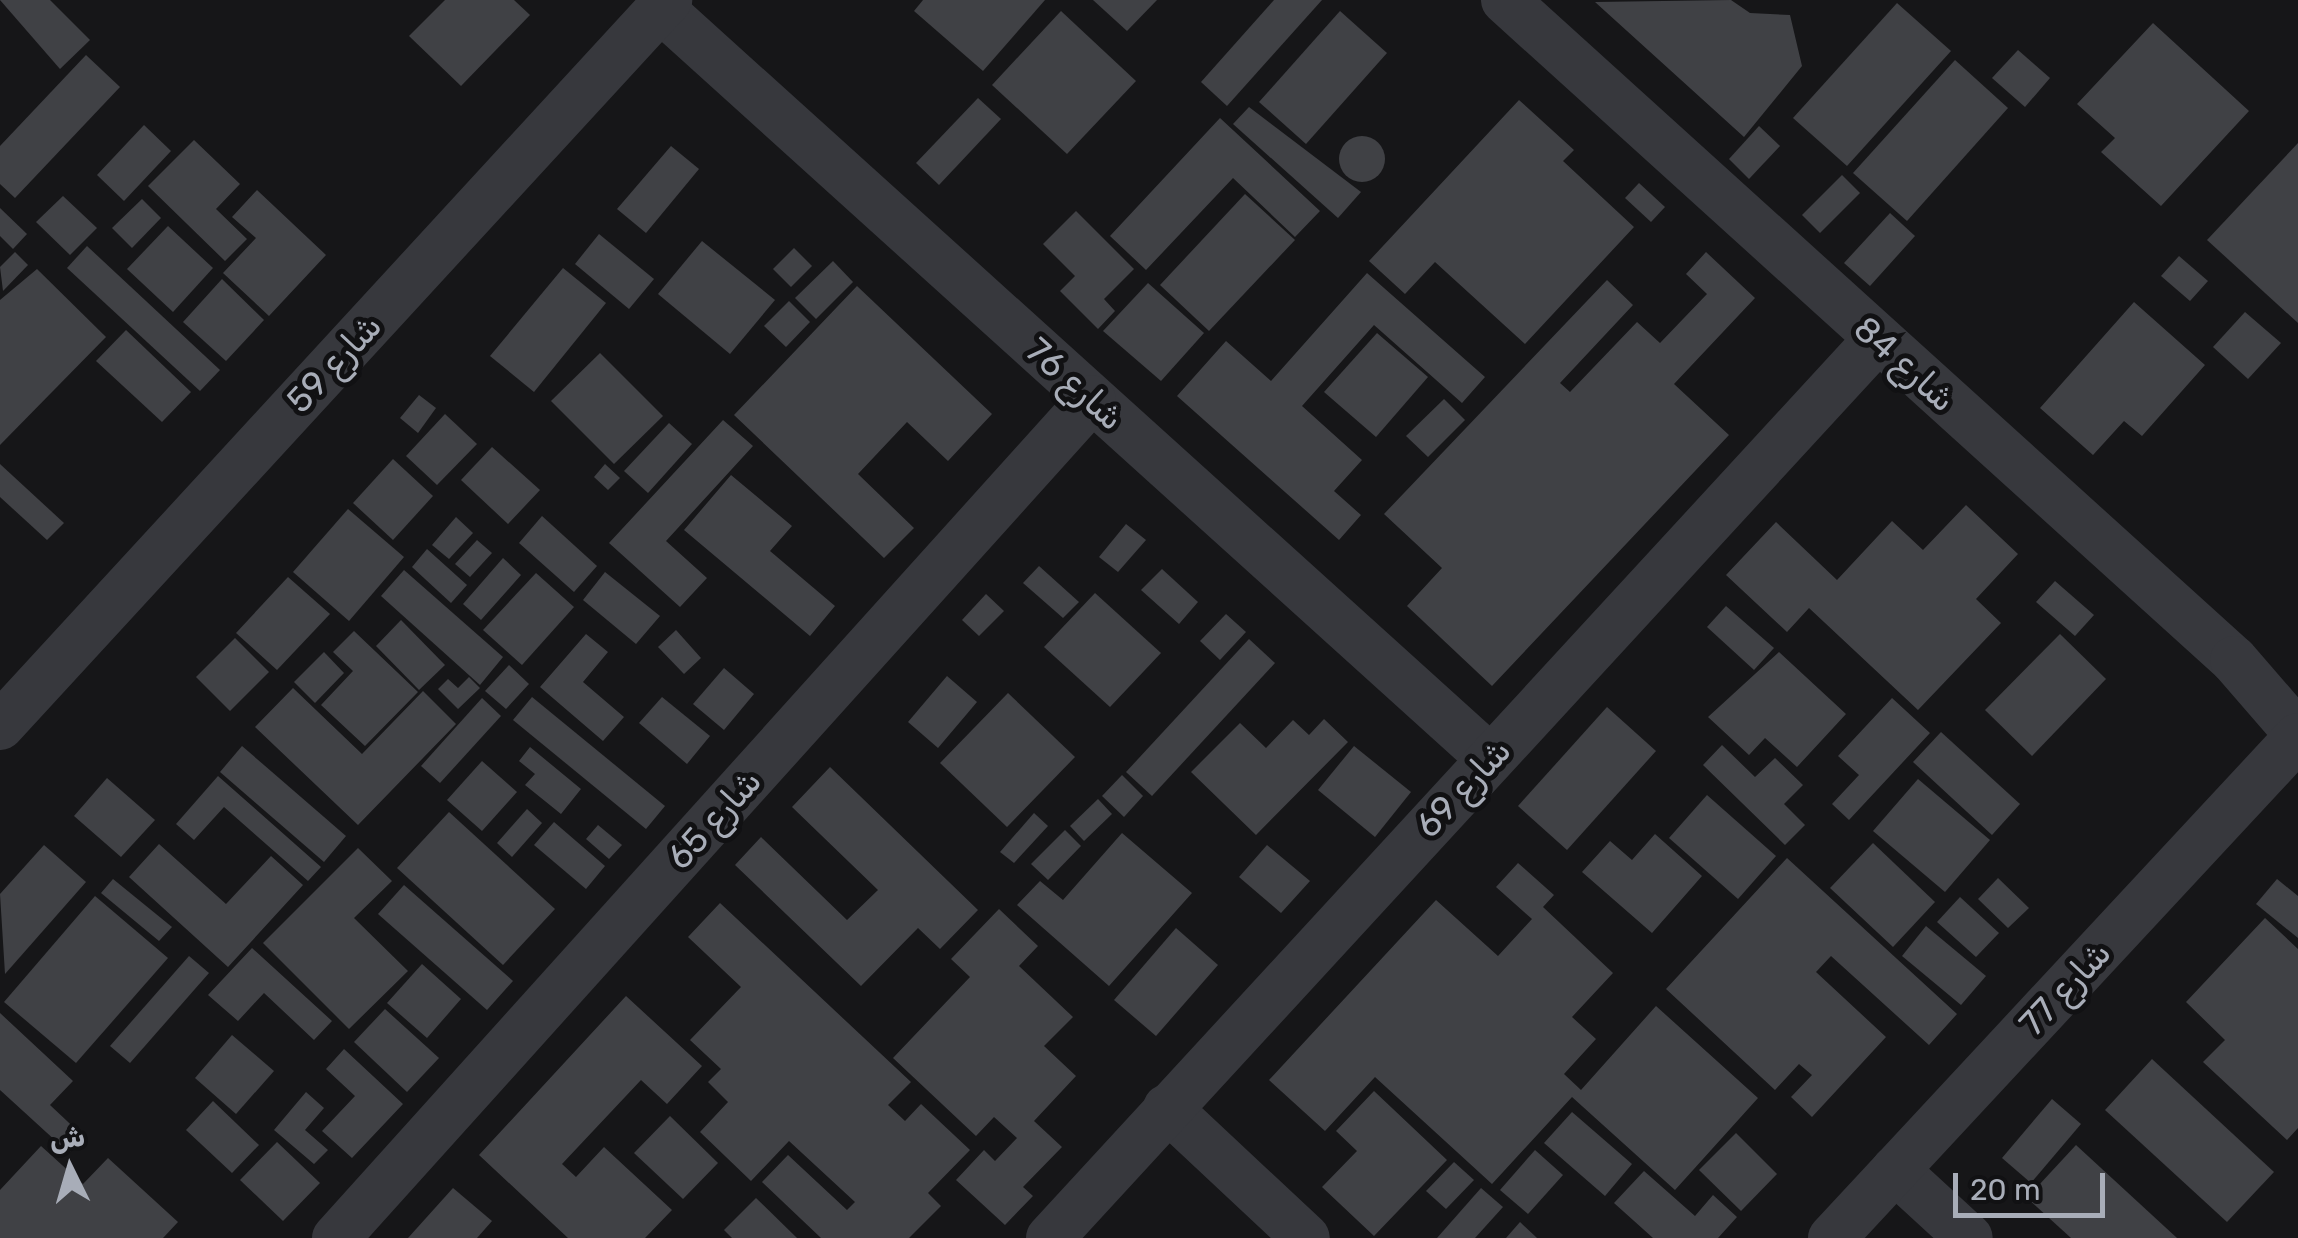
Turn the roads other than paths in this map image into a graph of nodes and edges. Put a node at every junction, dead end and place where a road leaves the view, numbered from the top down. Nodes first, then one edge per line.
1 (1505, 0) edge
2 (664, 4) edge
3 (1877, 340) junction
4 (1092, 399) junction
5 (0, 726) edge
6 (2298, 736) edge
7 (1490, 758) junction
8 (1167, 1108) junction
9 (1895, 1170) junction
10 (336, 1238) edge
11 (1050, 1238) edge
12 (1306, 1238) edge
13 (1832, 1238) edge
14 (1969, 1238) edge

1 - 3 street, شارع 84
2 - 4 street, شارع 76
2 - 5 street, شارع 59
3 - 6 street, شارع 84
3 - 7 street, شارع 69
4 - 7 street, شارع 76
4 - 10 street, شارع 65
6 - 9 street, شارع 77
7 - 8 street, شارع 69
8 - 11 street, شارع 69
8 - 12 street
9 - 13 street, شارع 77
9 - 14 street

